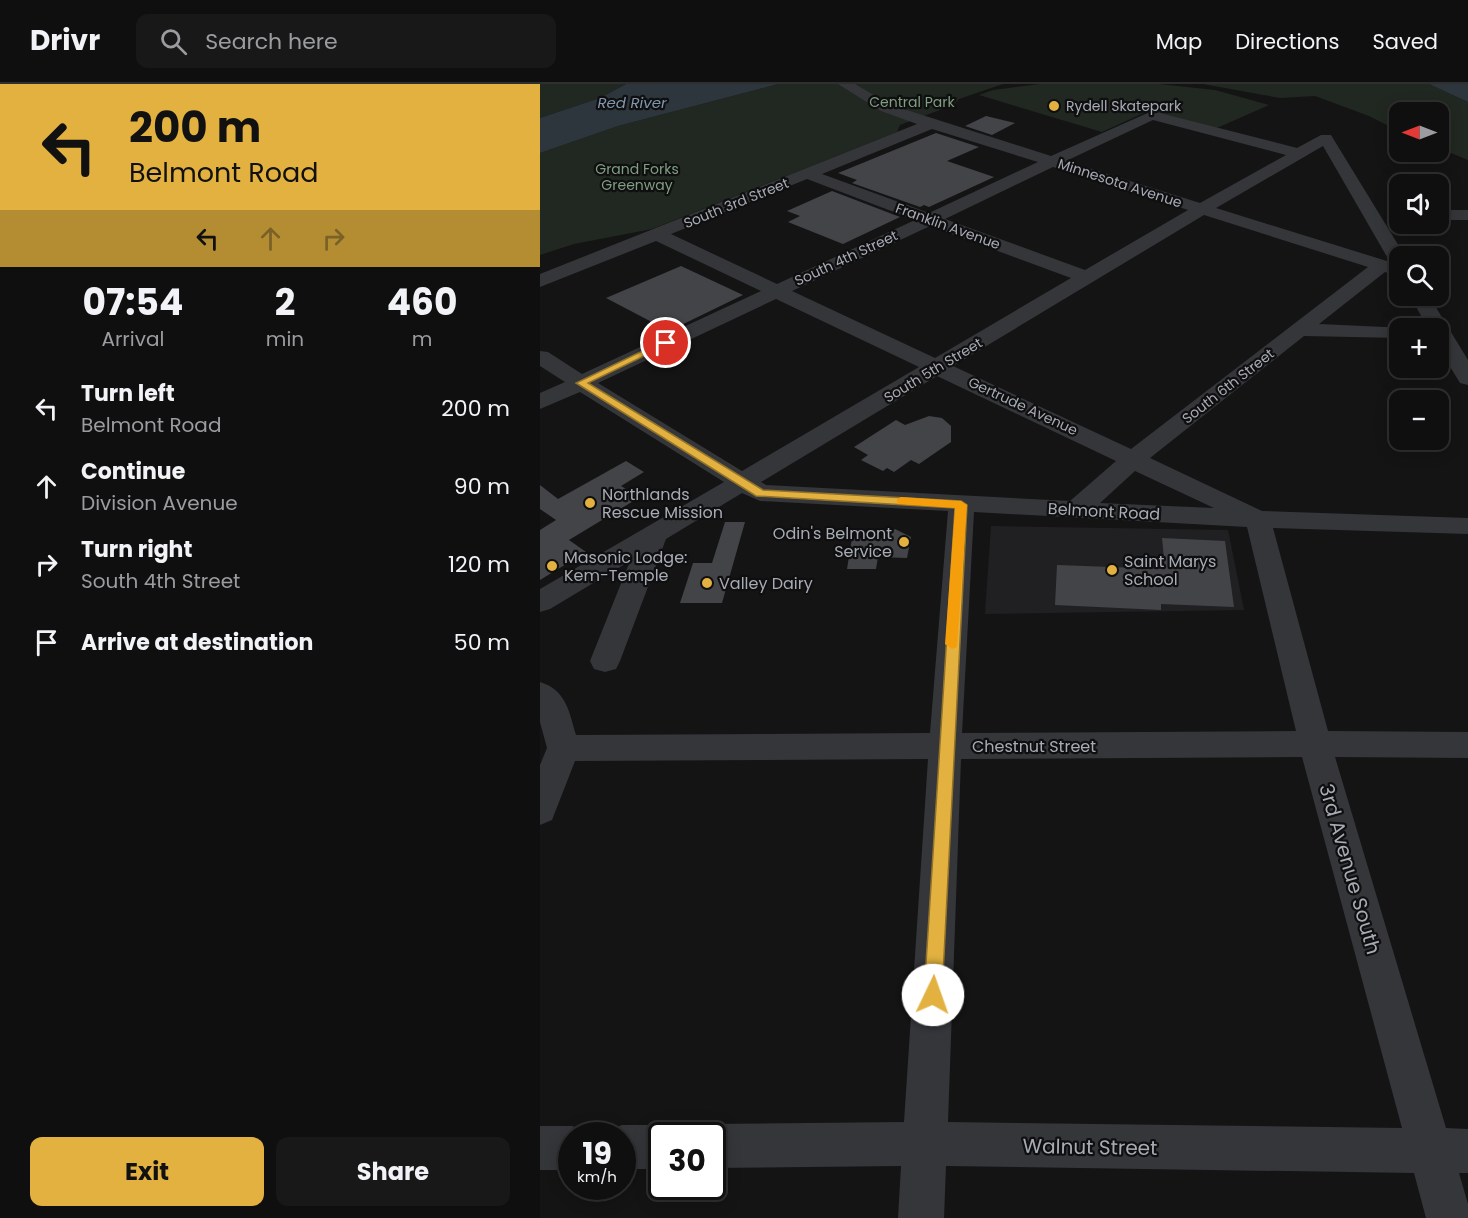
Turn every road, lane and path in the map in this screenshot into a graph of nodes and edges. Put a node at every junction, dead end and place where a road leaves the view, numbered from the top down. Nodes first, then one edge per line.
1 (844, 84) edge
2 (931, 124) junction
3 (1298, 153) junction
4 (1052, 161) junction
5 (808, 174) junction
6 (1203, 209) junction
7 (1371, 215) junction
8 (1389, 215) edge
9 (1449, 215) edge
10 (1468, 215) edge
11 (928, 220) junction
12 (656, 234) junction
13 (1389, 255) edge
14 (1389, 265) edge
15 (1389, 269) edge
16 (1088, 278) junction
17 (540, 281) edge
18 (774, 291) junction
19 (1300, 330) junction
20 (1389, 332) edge
21 (1449, 342) edge
22 (540, 357) edge
23 (938, 366) junction
24 (1468, 378) edge
25 (581, 383) junction
26 (540, 402) edge
27 (1134, 459) junction
28 (743, 482) junction
29 (961, 505) junction
30 (1077, 509) junction
31 (1258, 519) junction
32 (1468, 526) edge
33 (654, 535) junction
34 (540, 602) edge
35 (605, 661) dead end
36 (540, 694) edge
37 (1315, 744) junction
38 (1468, 745) edge
39 (945, 747) junction
40 (563, 748) junction
41 (540, 810) edge
42 (925, 1144) junction
43 (726, 1146) edge
44 (540, 1148) edge
45 (558, 1148) edge
46 (1449, 1151) edge
47 (921, 1218) edge
48 (1449, 1218) edge

1 - 2 street, Minnesota Avenue
2 - 4 street, Minnesota Avenue
2 - 5 street, South 3rd Street
3 - 4 street, South 4th Street
3 - 6 street, South 5th Street
3 - 7 street, South 5th Street
4 - 6 street, Minnesota Avenue
4 - 11 street, South 4th Street
5 - 11 street, Franklin Avenue
5 - 12 street, South 3rd Street
6 - 14 street, Minnesota Avenue
6 - 16 street, South 5th Street
7 - 8 street
7 - 13 street
9 - 10 street
11 - 16 street, Franklin Avenue
11 - 18 street, South 4th Street
12 - 17 street, South 3rd Street
12 - 18 street, Gertrude Avenue
15 - 19 street, South 6th Street
16 - 23 street, South 5th Street
18 - 23 street, Gertrude Avenue
18 - 25 street, South 4th Street
19 - 20 street
19 - 27 street, South 6th Street
21 - 24 street
22 - 25 street, Belmont Road
23 - 27 street, Gertrude Avenue
23 - 28 street, South 5th Street
25 - 26 street, South 4th Street
25 - 28 street, Belmont Road
27 - 30 street, South 6th Street
27 - 31 street, Gertrude Avenue
28 - 29 street, Belmont Road
28 - 33 street, South 5th Street
29 - 30 street, Belmont Road
29 - 39 street
30 - 31 street, Belmont Road
31 - 32 street, Belmont Road
31 - 37 street, 3rd Avenue South
33 - 34 street, South 5th Street
33 - 35 street
36 - 40 street
37 - 38 street, Chestnut Street
37 - 39 street, Chestnut Street
37 - 46 street, 3rd Avenue South
39 - 40 street, Chestnut Street
39 - 42 street
40 - 41 street
42 - 43 street, Walnut Street
42 - 46 street, Walnut Street
42 - 47 street
44 - 45 street
46 - 48 street, 3rd Avenue South

